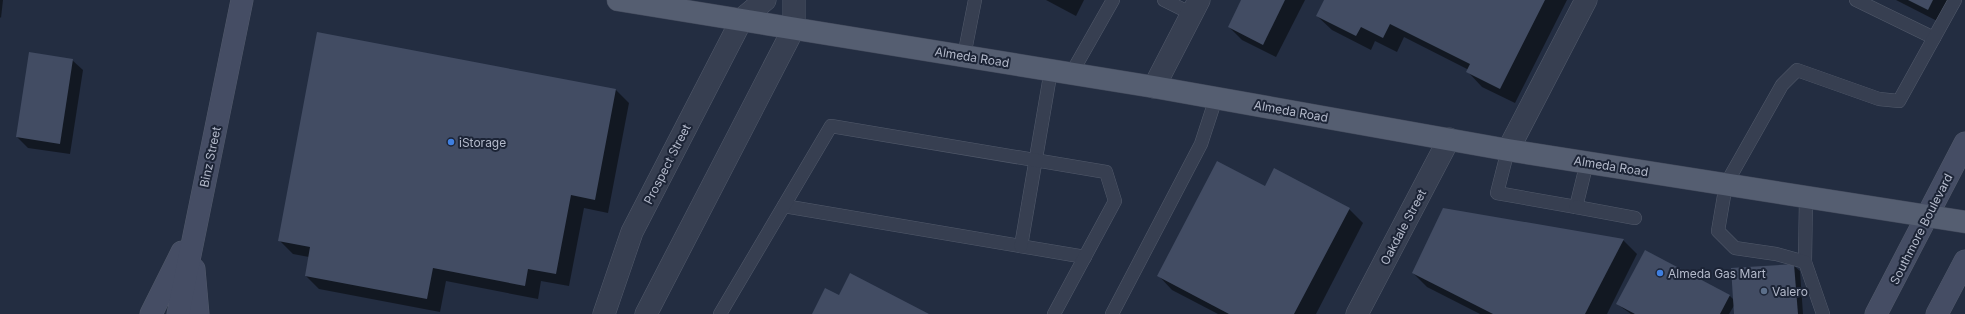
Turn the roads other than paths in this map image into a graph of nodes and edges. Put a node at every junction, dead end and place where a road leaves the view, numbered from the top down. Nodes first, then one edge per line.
1 (242, 0) edge
2 (618, 0) edge
3 (765, 0) edge
4 (794, 0) edge
5 (975, 0) edge
6 (1112, 0) edge
7 (1164, 0) edge
8 (1586, 0) edge
9 (1856, 0) edge
10 (1955, 0) edge
11 (1195, 7) edge
12 (742, 19) junction
13 (794, 28) junction
14 (1934, 38) junction
15 (964, 56) junction
16 (1061, 72) junction
17 (1154, 87) junction
18 (1216, 98) junction
19 (1449, 139) junction
20 (1965, 143) edge
21 (1508, 150) junction
22 (1035, 159) junction
23 (1587, 162) junction
24 (1726, 184) junction
25 (1806, 197) junction
26 (784, 206) junction
27 (1576, 207) junction
28 (1927, 215) junction
29 (1635, 218) dead end
30 (1965, 222) edge
31 (196, 224) junction
32 (192, 246) junction
33 (1021, 246) junction
34 (1085, 257) junction
35 (1965, 261) edge
36 (1805, 262) junction
37 (151, 314) edge
38 (178, 314) edge
39 (198, 314) edge
40 (604, 314) edge
41 (646, 314) edge
42 (720, 314) edge
43 (1054, 314) edge
44 (1112, 314) edge
45 (1357, 314) edge
46 (1823, 314) edge
47 (1876, 314) edge
48 (1937, 314) edge

1 - 31 main road, Binz Street
2 - 12 main road, Almeda Road
3 - 12 street
4 - 13 street
5 - 15 lane
6 - 16 lane
7 - 11 lane
8 - 21 street
9 - 14 lane
10 - 14 lane
11 - 17 street
12 - 13 main road, Almeda Road
12 - 40 street, Prospect Street
13 - 15 main road, Almeda Road
13 - 41 street
14 - 24 lane
15 - 16 main road, Almeda Road
16 - 17 main road, Almeda Road
16 - 22 lane
17 - 18 main road, Almeda Road
18 - 19 main road, Almeda Road
18 - 44 lane
19 - 21 main road, Almeda Road
19 - 45 street, Oakdale Street
20 - 28 main road, Southmore Boulevard
21 - 23 main road, Almeda Road
21 - 27 lane
22 - 26 lane
22 - 33 lane
22 - 34 lane
23 - 24 main road, Almeda Road
23 - 27 lane
24 - 25 main road, Almeda Road
24 - 36 lane
25 - 28 main road, Almeda Road
25 - 36 lane
26 - 33 lane
26 - 42 lane
27 - 29 lane
28 - 30 main road, Almeda Road
28 - 47 main road, Southmore Boulevard
31 - 32 main road, Binz Street
31 - 37 main road
32 - 38 main road, Binz Street
32 - 39 main road
33 - 34 lane
34 - 43 lane
35 - 48 main road
36 - 46 lane

